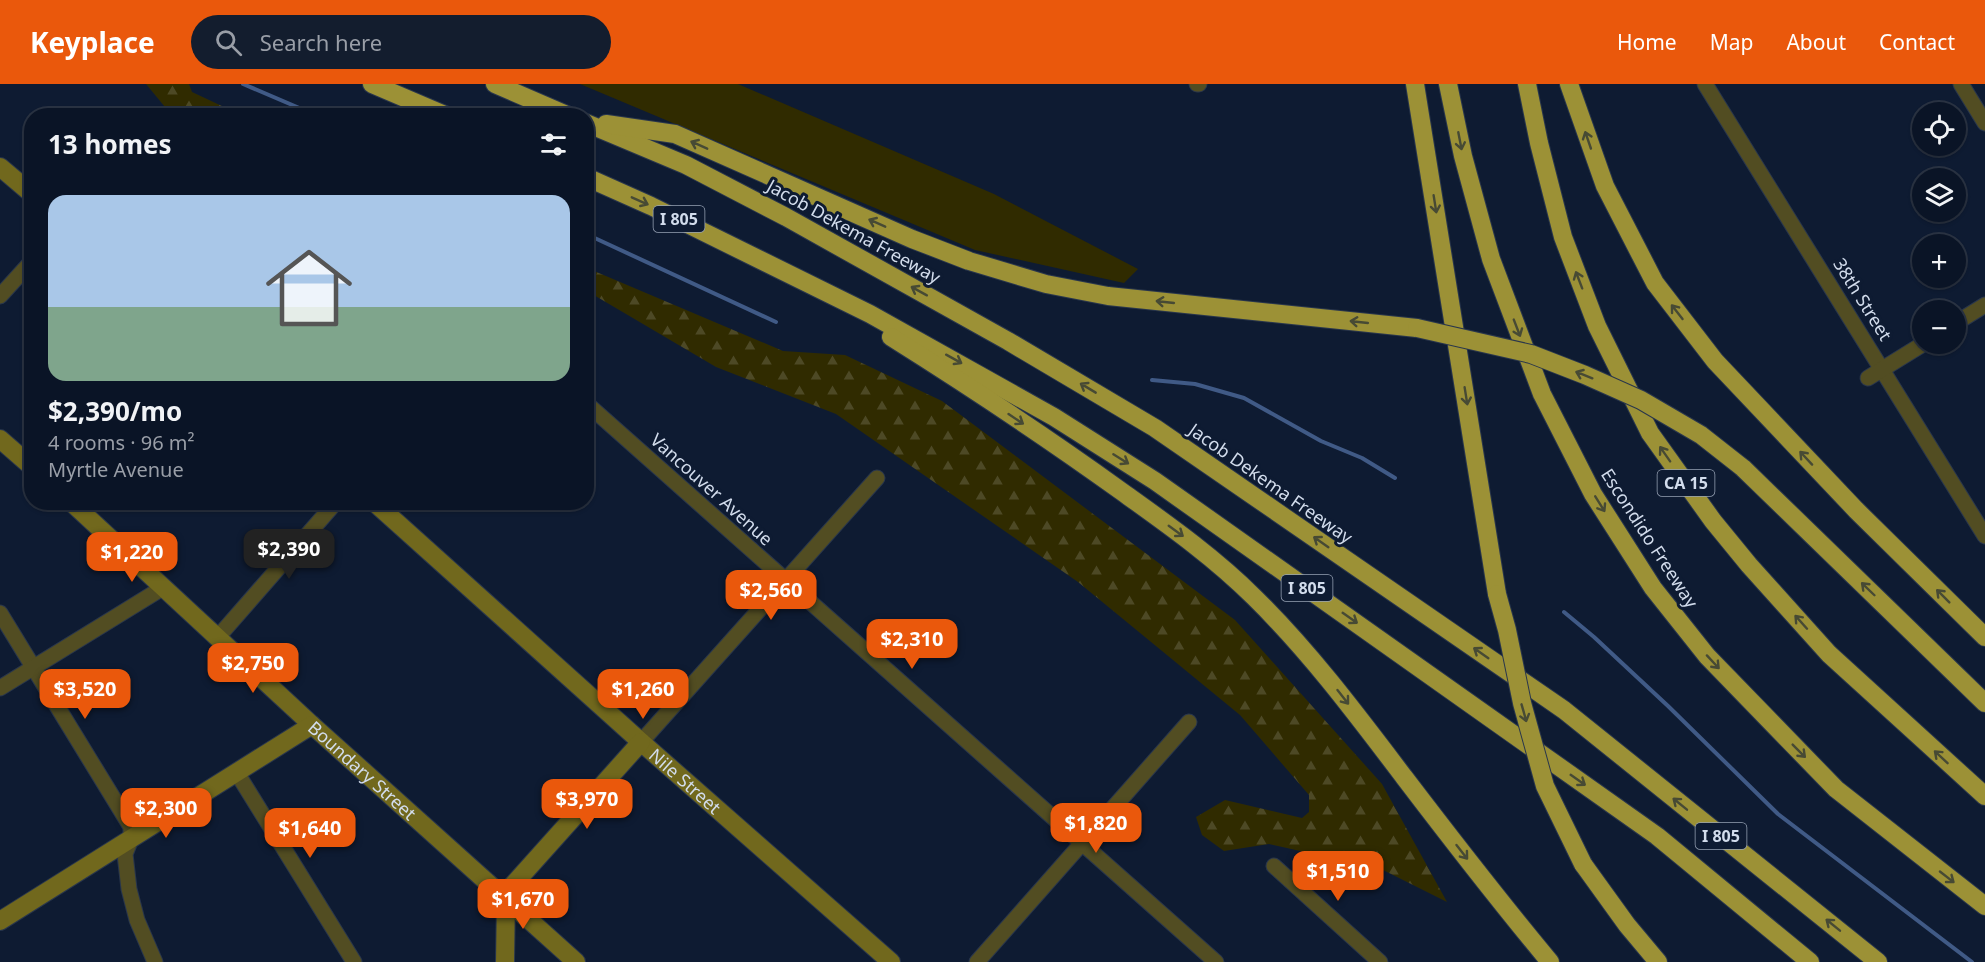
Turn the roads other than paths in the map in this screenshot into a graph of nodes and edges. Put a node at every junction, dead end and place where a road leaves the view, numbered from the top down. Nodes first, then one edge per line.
1 (372, 84) edge
2 (495, 84) edge
3 (1416, 84) edge
4 (1448, 84) edge
5 (1527, 84) edge
6 (1569, 84) edge
7 (1705, 84) edge
8 (1961, 84) edge
9 (428, 108) edge
10 (550, 108) edge
11 (594, 123) edge
12 (1985, 123) edge
13 (594, 125) edge
14 (0, 167) edge
15 (594, 181) edge
16 (24, 187) edge
17 (772, 264) junction
18 (24, 270) edge
19 (0, 296) edge
20 (1985, 305) edge
21 (1966, 317) edge
22 (1912, 351) edge
23 (1883, 368) junction
24 (1868, 378) dead end
25 (594, 410) edge
26 (0, 439) edge
27 (24, 460) edge
28 (877, 478) dead end
29 (80, 510) edge
30 (329, 510) edge
31 (383, 510) edge
32 (1985, 536) edge
33 (786, 580) junction
34 (164, 587) junction
35 (0, 614) edge
36 (218, 637) junction
37 (1985, 637) edge
38 (33, 667) junction
39 (0, 688) edge
40 (1985, 703) edge
41 (1189, 722) dead end
42 (312, 725) junction
43 (641, 742) junction
44 (237, 773) junction
45 (1985, 796) edge
46 (131, 839) junction
47 (1083, 843) junction
48 (1274, 866) dead end
49 (506, 899) junction
50 (1985, 906) edge
51 (0, 921) edge
52 (155, 962) edge
53 (354, 962) edge
54 (505, 962) edge
55 (576, 962) edge
56 (891, 962) edge
57 (977, 962) edge
58 (1216, 962) edge
59 (1380, 962) edge
60 (1550, 962) edge
61 (1658, 962) edge
62 (1810, 962) edge
63 (1878, 962) edge

1 - 9 highway
2 - 10 highway
3 -> 61 highway, bridge
4 -> 50 highway, Escondido Freeway
45 -> 5 highway, CA 15
37 -> 6 highway
7 - 23 street, 38th Street
8 - 12 street
40 -> 11 highway, bridge
63 -> 13 highway, Jacob Dekema Freeway / I 805
14 - 16 street
15 -> 17 highway, I 805
17 -> 60 highway
17 -> 62 highway, I 805
18 - 19 street
20 - 21 street
22 - 23 street
23 - 24 street
23 - 32 street, 38th Street
25 - 33 street, Vancouver Avenue
26 - 27 street
28 - 33 street
29 - 34 street, Boundary Street
30 - 36 street
31 - 43 street, Nile Street
33 - 43 street
33 - 47 street, Vancouver Avenue
34 - 36 street, Boundary Street
34 - 38 street
35 - 38 street
36 - 42 street, Boundary Street
38 - 39 street
38 - 46 street
41 - 47 street
42 - 44 street
42 - 49 street, Boundary Street
43 - 49 street
43 - 56 street, Nile Street
44 - 46 street
44 - 53 street
46 - 51 street
46 - 52 street
47 - 57 street
47 - 58 street, Vancouver Avenue
48 - 59 street
49 - 54 street
49 - 55 street, Boundary Street

